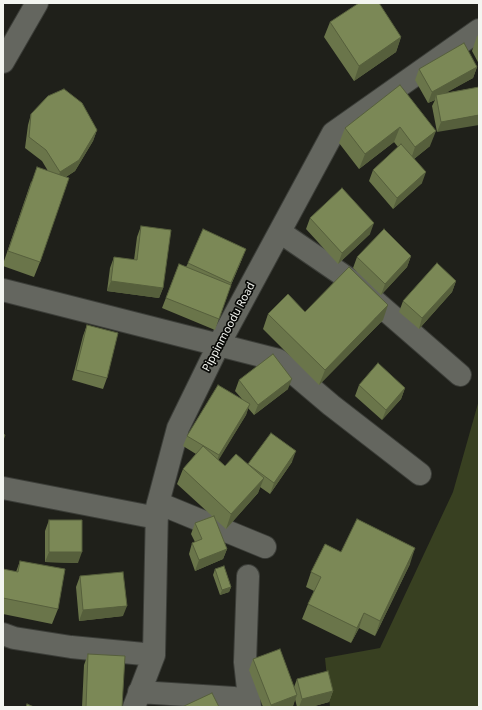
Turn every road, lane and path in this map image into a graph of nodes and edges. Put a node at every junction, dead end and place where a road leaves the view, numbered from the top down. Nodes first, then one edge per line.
1 (37, 3) edge
2 (479, 30) edge
3 (3, 62) edge
4 (280, 232) junction
5 (3, 290) edge
6 (219, 344) junction
7 (460, 375) dead end
8 (420, 474) dead end
9 (3, 488) edge
10 (158, 510) junction
11 (265, 547) dead end
12 (248, 576) dead end
13 (3, 634) edge
14 (154, 655) junction
15 (136, 700) edge
16 (250, 707) edge

1 - 3 street
2 - 4 street, Pippinmoodu Road
4 - 6 street, Pippinmoodu Road
4 - 7 street
5 - 6 street
6 - 8 street
6 - 10 street, Pippinmoodu Road
9 - 10 street
10 - 11 street
10 - 14 street, Pippinmoodu Road
12 - 16 street
13 - 14 street
14 - 15 street, Pippinmoodu Road
15 - 16 street

